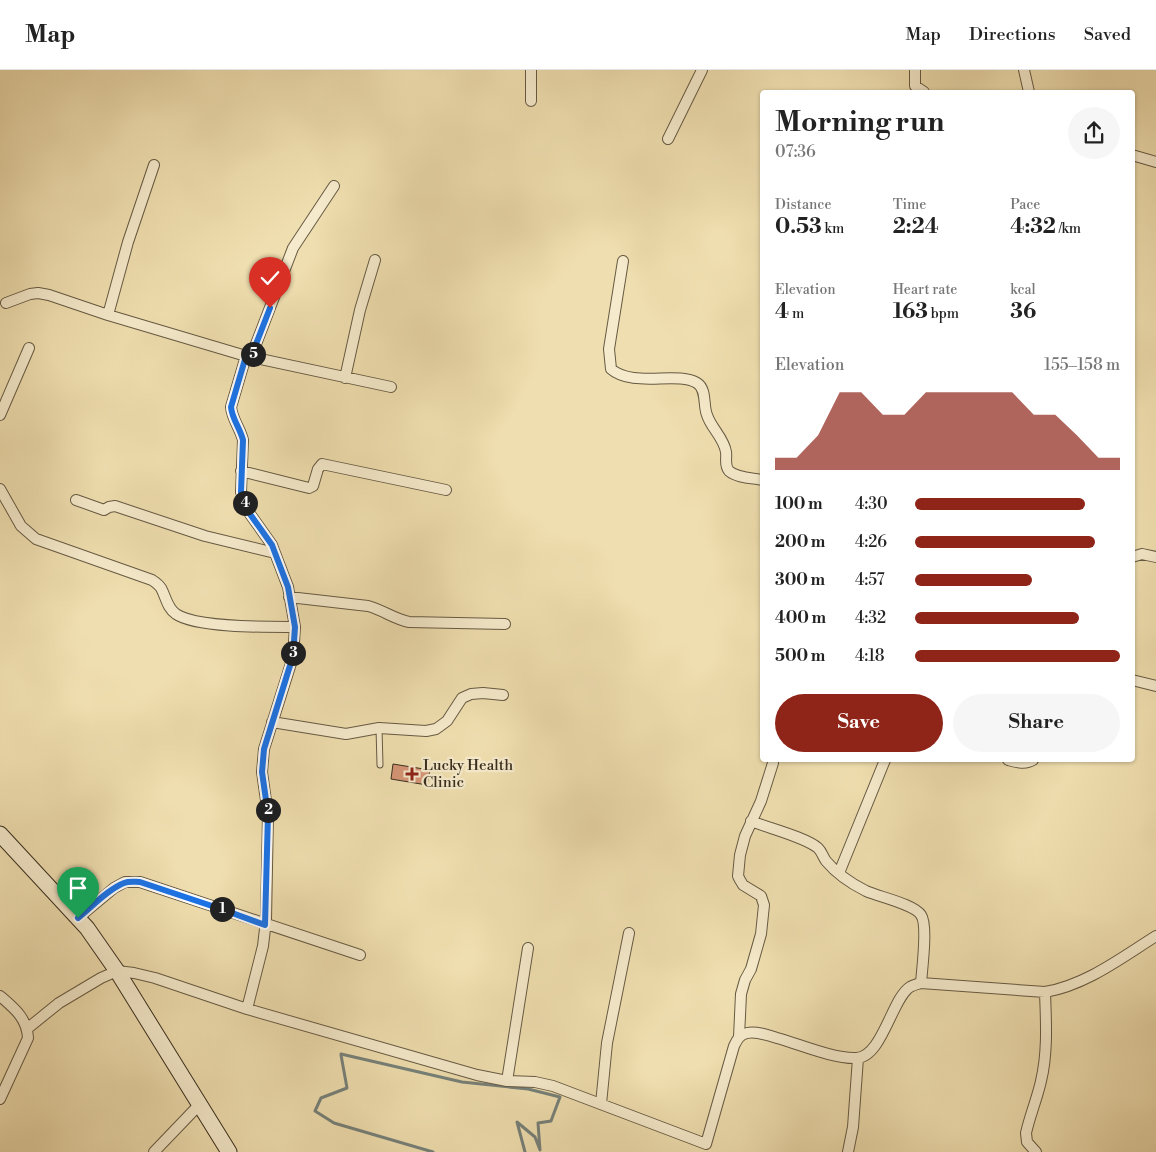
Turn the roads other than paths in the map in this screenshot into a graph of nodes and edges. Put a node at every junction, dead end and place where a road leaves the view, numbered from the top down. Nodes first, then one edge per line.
1 (531, 70) edge
2 (702, 70) edge
3 (915, 70) edge
4 (1024, 70) edge
5 (921, 90) edge
6 (1029, 90) edge
7 (531, 101) dead end
8 (668, 139) dead end
9 (1135, 157) edge
10 (1156, 162) edge
11 (154, 165) dead end
12 (334, 186) dead end
13 (375, 260) dead end
14 (623, 261) dead end
15 (6, 303) dead end
16 (108, 315) junction
17 (29, 348) dead end
18 (249, 356) junction
19 (346, 378) junction
20 (391, 387) dead end
21 (0, 415) edge
22 (241, 471) junction
23 (760, 480) edge
24 (0, 489) edge
25 (446, 490) dead end
26 (76, 500) dead end
27 (275, 553) junction
28 (1135, 554) edge
29 (1156, 557) edge
30 (289, 597) junction
31 (505, 624) dead end
32 (295, 627) junction
33 (1135, 681) edge
34 (1156, 686) edge
35 (503, 695) dead end
36 (272, 722) junction
37 (379, 728) junction
38 (884, 762) edge
39 (1014, 762) edge
40 (1030, 762) edge
41 (772, 763) dead end
42 (380, 765) dead end
43 (751, 822) junction
44 (0, 834) edge
45 (839, 873) junction
46 (78, 918) junction
47 (265, 925) junction
48 (629, 933) dead end
49 (1156, 936) edge
50 (528, 948) dead end
51 (360, 955) dead end
52 (117, 971) junction
53 (921, 983) junction
54 (1045, 992) junction
55 (0, 996) edge
56 (247, 1009) junction
57 (28, 1028) junction
58 (739, 1037) junction
59 (858, 1058) junction
60 (507, 1081) junction
61 (0, 1099) edge
62 (601, 1104) junction
63 (200, 1105) junction
64 (703, 1148) edge
65 (154, 1152) edge
66 (229, 1152) edge
67 (848, 1152) edge
68 (1036, 1152) edge

1 - 7 street
2 - 8 street
3 - 5 street
4 - 6 street
9 - 10 street
11 - 16 street
12 - 18 street
13 - 19 street
14 - 23 street
15 - 16 street
16 - 18 street
17 - 21 street
18 - 19 street
18 - 22 street
19 - 20 street
22 - 25 street
22 - 27 street
24 - 32 street
26 - 27 street
27 - 30 street
28 - 29 street
30 - 31 street
30 - 32 street
32 - 36 street
33 - 34 street
35 - 37 street
36 - 37 street
36 - 47 street
37 - 42 lane
38 - 45 street
39 - 40 street
41 - 43 street
43 - 45 street
43 - 58 street
44 - 46 main road
45 - 53 street
46 - 47 street
46 - 52 main road
47 - 51 street
47 - 56 street
48 - 62 street
49 - 54 street
50 - 60 street
52 - 56 street
52 - 57 street
52 - 63 main road
53 - 54 street
53 - 59 street
54 - 68 street
55 - 57 street
56 - 60 street
57 - 61 street
58 - 59 street
58 - 64 street
59 - 67 street
60 - 62 street
62 - 64 street
63 - 65 street
63 - 66 main road

